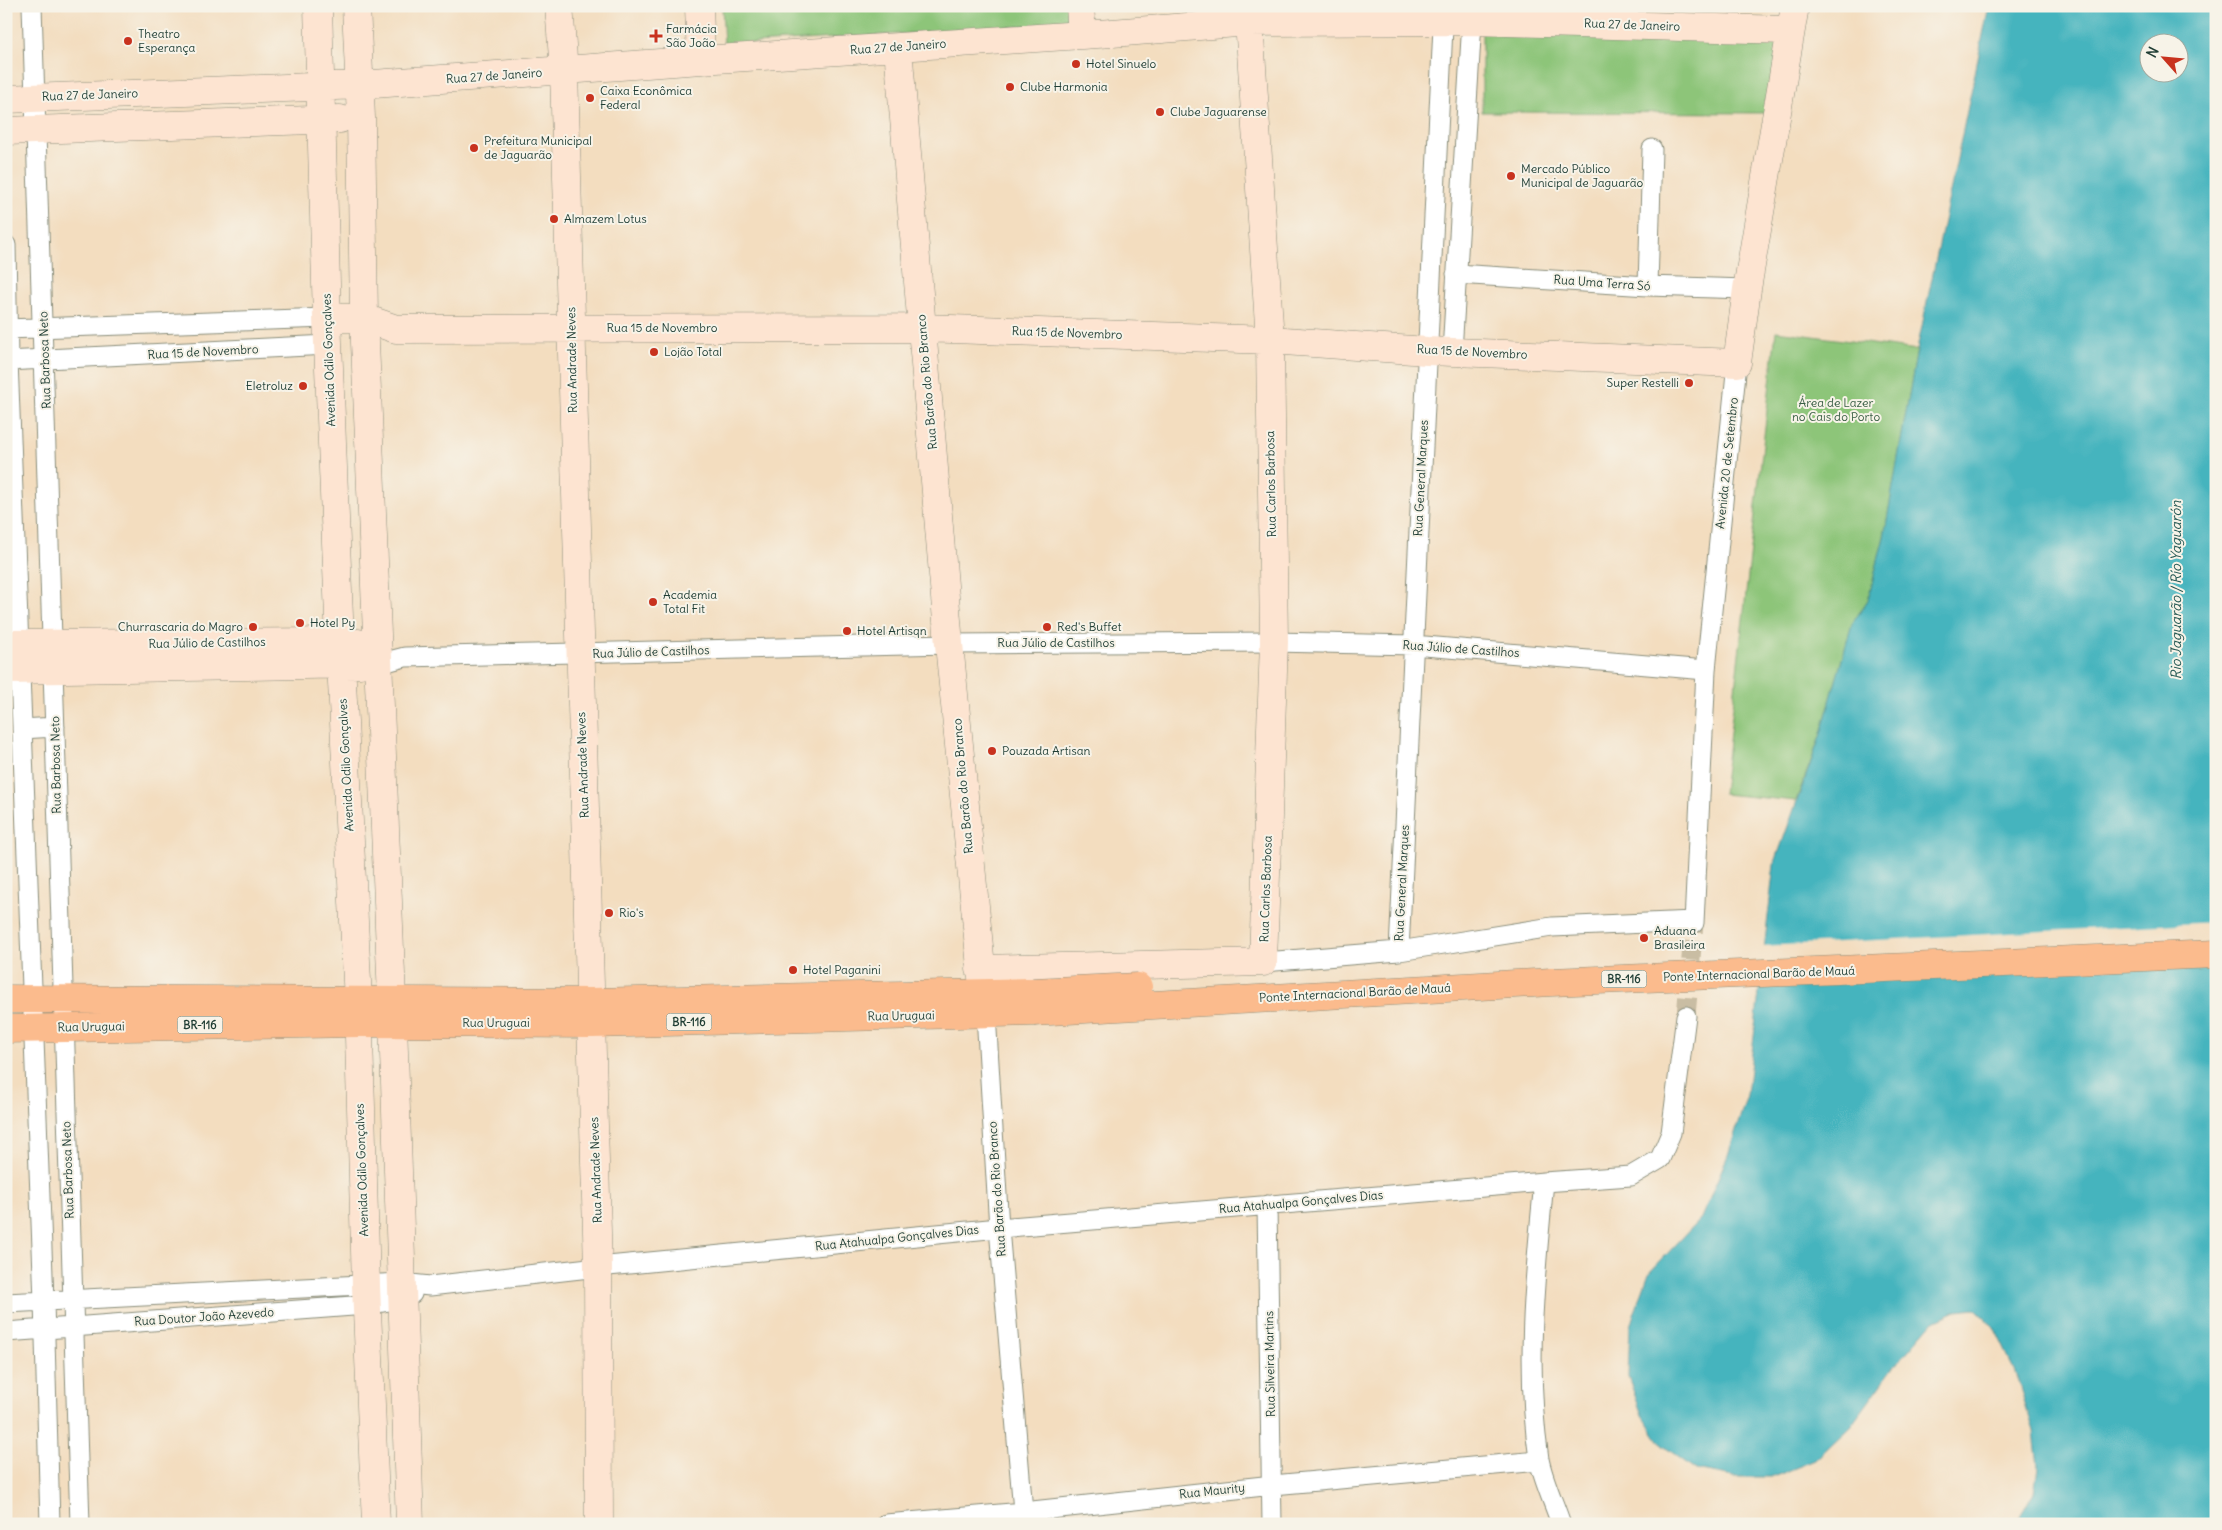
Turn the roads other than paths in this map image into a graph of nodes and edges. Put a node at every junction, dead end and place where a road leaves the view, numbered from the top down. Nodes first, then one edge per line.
1 (32, 6) edge
2 (318, 6) edge
3 (356, 6) edge
4 (559, 6) edge
5 (699, 6) edge
6 (1080, 6) edge
7 (1248, 14) edge
8 (1444, 14) edge
9 (1793, 18) edge
10 (1472, 21) junction
11 (1082, 35) junction
12 (898, 48) junction
13 (701, 60) junction
14 (564, 71) junction
15 (360, 85) junction
16 (321, 87) junction
17 (259, 89) junction
18 (35, 97) junction
19 (6, 99) edge
20 (361, 118) junction
21 (322, 120) junction
22 (262, 122) junction
23 (36, 130) junction
24 (6, 132) edge
25 (1652, 149) dead end
26 (6, 245) edge
27 (1456, 274) junction
28 (1648, 286) junction
29 (1747, 289) junction
30 (327, 318) junction
31 (44, 328) junction
32 (571, 328) junction
33 (922, 328) junction
34 (7, 329) edge
35 (365, 329) junction
36 (1270, 340) junction
37 (328, 346) junction
38 (1440, 352) junction
39 (7, 360) edge
40 (45, 360) junction
41 (1737, 363) junction
42 (1274, 642) junction
43 (950, 644) junction
44 (1413, 645) junction
45 (340, 653) junction
46 (378, 654) junction
47 (579, 654) junction
48 (13, 657) edge
49 (54, 657) junction
50 (1706, 670) junction
51 (55, 727) junction
52 (22, 729) junction
53 (384, 818) junction
54 (349, 820) junction
55 (2216, 936) edge
56 (1398, 951) junction
57 (2216, 954) edge
58 (1263, 962) junction
59 (983, 992) junction
60 (33, 998) junction
61 (62, 998) junction
62 (6, 999) edge
63 (1033, 1002) junction
64 (358, 1012) junction
65 (393, 1012) junction
66 (591, 1013) junction
67 (1686, 1016) tunnel mouth
68 (64, 1028) junction
69 (6, 1029) edge
70 (34, 1029) junction
71 (1544, 1182) junction
72 (1267, 1205) junction
73 (999, 1228) junction
74 (598, 1267) junction
75 (401, 1291) junction
76 (366, 1295) junction
77 (72, 1299) junction
78 (44, 1301) junction
79 (6, 1303) edge
80 (73, 1326) junction
81 (45, 1328) junction
82 (6, 1332) edge
83 (1540, 1461) junction
84 (1272, 1484) junction
85 (1024, 1518) edge
86 (50, 1524) edge
87 (80, 1524) edge
88 (376, 1524) edge
89 (410, 1524) edge
90 (599, 1524) edge
91 (886, 1524) edge
92 (1272, 1524) edge
93 (1561, 1524) edge

1 - 18 street, Rua Barbosa Neto
2 - 16 street, Avenida Odilo Gonçalves
3 - 15 street
4 - 14 street, Rua Andrade Neves
5 - 13 street
6 - 11 street
7 - 8 street, Rua 27 de Janeiro
7 - 11 street, Rua 27 de Janeiro
7 - 36 street, Rua Carlos Barbosa
8 - 10 street, Rua 27 de Janeiro
8 - 38 street, Rua General Marques
9 - 10 street, Rua 27 de Janeiro
9 - 29 street, Avenida 20 de Setembro
10 - 27 street
11 - 12 street, Rua 27 de Janeiro
12 - 13 street, Rua 27 de Janeiro
12 - 33 street, Rua Barão do Rio Branco
13 - 14 street, Rua 27 de Janeiro
14 - 15 street, Rua 27 de Janeiro
14 - 32 street, Rua Andrade Neves
15 - 16 street, Rua 27 de Janeiro
15 - 20 street
16 - 17 street, Rua 27 de Janeiro
16 - 21 street, Avenida Odilo Gonçalves
17 - 18 street, Rua 27 de Janeiro
17 - 22 street
18 - 19 street, Rua 27 de Janeiro
18 - 23 street, Rua Barbosa Neto
20 - 21 street
20 - 35 street
21 - 22 street
21 - 30 street, Avenida Odilo Gonçalves
22 - 23 street
23 - 24 street
23 - 31 street, Rua Barbosa Neto
25 - 28 street
26 - 34 street
27 - 28 street, Rua Uma Terra Só
27 - 38 street
28 - 29 street, Rua Uma Terra Só
29 - 41 street, Avenida 20 de Setembro
30 - 31 street, Rua 15 de Novembro
30 - 35 street, Rua 15 de Novembro
30 - 37 street, Avenida Odilo Gonçalves
31 - 34 street, Rua 15 de Novembro
31 - 40 street, Rua Barbosa Neto
32 - 33 street, Rua 15 de Novembro
32 - 35 street, Rua 15 de Novembro
32 - 47 street, Rua Andrade Neves
33 - 36 street, Rua 15 de Novembro
33 - 43 street, Rua Barão do Rio Branco
34 - 39 street
35 - 37 street, Rua 15 de Novembro
35 - 46 street
36 - 38 street, Rua 15 de Novembro
36 - 42 street, Rua Carlos Barbosa
37 - 40 street, Rua 15 de Novembro
37 - 45 street, Avenida Odilo Gonçalves
38 - 41 street, Rua 15 de Novembro
38 - 44 street, Rua General Marques
39 - 40 street, Rua 15 de Novembro
39 - 48 street
40 - 49 street, Rua Barbosa Neto
41 - 50 street, Avenida 20 de Setembro
42 - 43 street, Rua Júlio de Castilhos
42 - 44 street, Rua Júlio de Castilhos
42 - 58 street, Rua Carlos Barbosa
43 - 47 street, Rua Júlio de Castilhos
43 - 59 street, Rua Barão do Rio Branco
44 - 50 street, Rua Júlio de Castilhos
44 - 56 street, Rua General Marques
45 - 46 street, Rua Júlio de Castilhos
45 - 49 street, Rua Júlio de Castilhos
45 - 54 street, Avenida Odilo Gonçalves
46 - 47 street, Rua Júlio de Castilhos
46 - 53 street
47 - 66 street, Rua Andrade Neves
48 - 49 street, Rua Júlio de Castilhos
48 - 52 street
49 - 51 street, Rua Barbosa Neto
50 - 56 street, Avenida 20 de Setembro
51 - 52 street
51 - 61 street, Rua Barbosa Neto
52 - 60 street
53 - 54 street
53 - 65 street
54 - 64 street, Avenida Odilo Gonçalves
55 - 63 highway, Ponte Internacional Barão de Mauá / BR-116, bridge
56 - 58 street
57 - 63 highway, Ponte Internacional Barão de Mauá / BR-116, bridge
58 - 59 street
59 - 63 highway, BR-116
59 - 66 highway, Rua Uruguai / BR-116
59 - 73 street, Rua Barão do Rio Branco
60 - 61 highway, Rua Uruguai / BR-116
60 - 62 highway, Rua Uruguai / BR-116
60 - 70 street
61 - 64 highway, Rua Uruguai / BR-116
61 - 68 street, Rua Barbosa Neto
64 - 65 highway, Rua Uruguai / BR-116
64 - 68 highway, Rua Uruguai / BR-116
64 - 76 street, Avenida Odilo Gonçalves
65 - 66 highway, Rua Uruguai / BR-116
65 - 75 street
66 - 74 street, Rua Andrade Neves
67 - 71 street, Rua Atahualpa Gonçalves Dias
68 - 70 highway, Rua Uruguai / BR-116
68 - 77 street, Rua Barbosa Neto
69 - 70 highway, Rua Uruguai / BR-116
70 - 78 street
71 - 72 street, Rua Atahualpa Gonçalves Dias
71 - 83 street
72 - 73 street, Rua Atahualpa Gonçalves Dias
72 - 84 street, Rua Silveira Martins
73 - 74 street, Rua Atahualpa Gonçalves Dias
73 - 85 street, Rua Barão do Rio Branco
74 - 75 street, Rua Atahualpa Gonçalves Dias
74 - 90 street, Rua Andrade Neves
75 - 76 street, Rua Doutor João Azevedo
75 - 89 street
76 - 77 street, Rua Doutor João Azevedo
76 - 80 street, Rua Doutor João Azevedo
76 - 88 street, Avenida Odilo Gonçalves
77 - 78 street, Rua Doutor João Azevedo
77 - 80 street, Rua Barbosa Neto
78 - 79 street, Rua Doutor João Azevedo
78 - 81 street
80 - 81 street, Rua Doutor João Azevedo
80 - 87 street, Rua Barbosa Neto
81 - 82 street, Rua Doutor João Azevedo
81 - 86 street
83 - 84 street, Rua Maurity
83 - 93 street
84 - 85 street, Rua Maurity
84 - 92 street, Rua Silveira Martins
85 - 91 street, Rua Maurity

